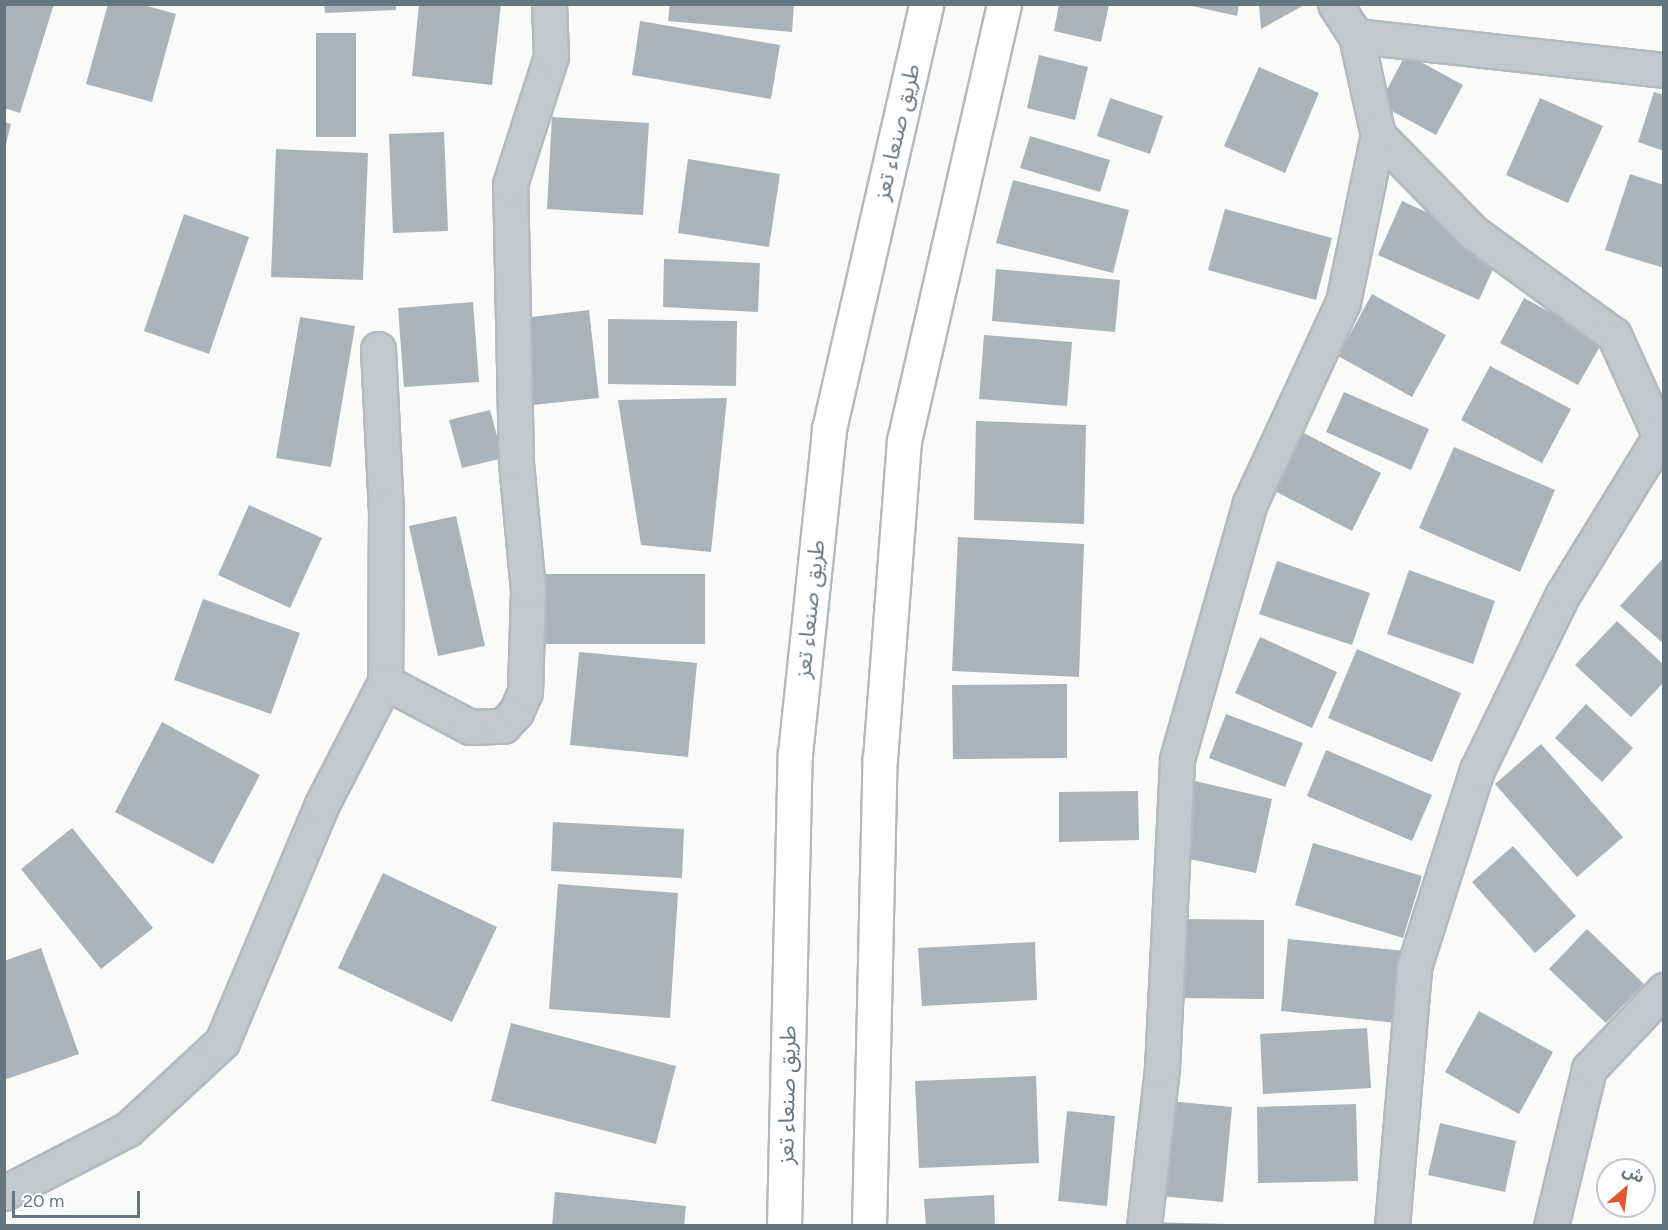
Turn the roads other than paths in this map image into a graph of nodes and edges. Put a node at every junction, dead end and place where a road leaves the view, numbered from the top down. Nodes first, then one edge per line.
1 (549, 4) edge
2 (926, 4) edge
3 (1004, 4) edge
4 (1335, 4) edge
5 (1356, 36) junction
6 (1664, 70) edge
7 (1378, 135) junction
8 (378, 349) dead end
9 (1663, 439) edge
10 (385, 682) junction
11 (1664, 990) edge
12 (4, 1193) edge
13 (784, 1226) edge
14 (869, 1226) edge
15 (1144, 1226) edge
16 (1392, 1226) edge
17 (1551, 1226) edge

1 - 10 street
2 - 13 highway, طريق صنعاء تعز
3 - 14 highway
4 - 5 street
5 - 6 street
5 - 7 street
7 - 9 street
7 - 15 street
8 - 10 street
9 - 16 street
10 - 12 street
11 - 17 street

